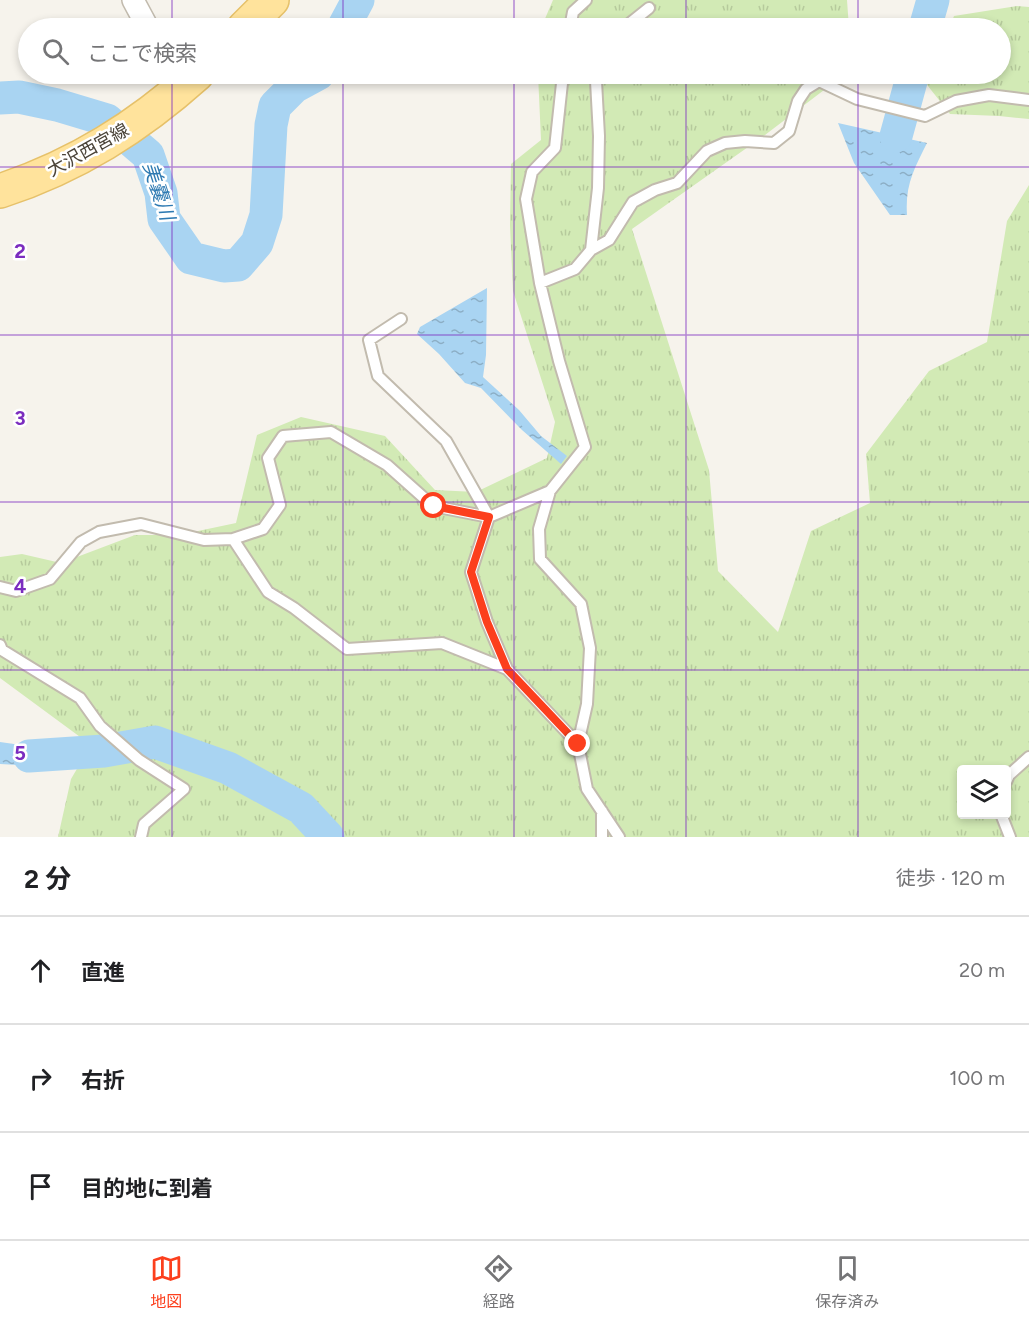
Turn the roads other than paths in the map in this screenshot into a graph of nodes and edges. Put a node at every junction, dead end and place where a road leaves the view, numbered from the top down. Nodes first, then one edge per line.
1 (133, 0) edge
2 (272, 0) edge
3 (586, 0) edge
4 (649, 8) dead end
5 (143, 18) edge
6 (254, 18) edge
7 (572, 18) edge
8 (636, 18) edge
9 (177, 84) edge
10 (562, 84) edge
11 (596, 84) edge
12 (814, 84) edge
13 (825, 84) edge
14 (1029, 100) edge
15 (0, 191) edge
16 (591, 250) junction
17 (540, 283) junction
18 (401, 319) dead end
19 (550, 491) junction
20 (489, 517) junction
21 (233, 539) junction
22 (0, 587) edge
23 (0, 645) edge
24 (507, 669) junction
25 (578, 744) junction
26 (1029, 758) edge
27 (1011, 773) edge
28 (602, 811) junction
29 (1003, 819) edge
30 (141, 837) edge
31 (602, 837) edge
32 (619, 837) edge
33 (1010, 837) edge

1 - 5 street
2 - 6 main road
3 - 7 lane
4 - 8 lane
9 - 15 main road, 大沢西宮線
10 - 17 lane
11 - 16 lane
12 - 16 lane
13 - 14 lane
16 - 17 lane
17 - 19 lane
18 - 20 lane
19 - 20 lane
19 - 25 lane
20 - 21 lane
20 - 24 lane
21 - 22 lane
21 - 24 lane
23 - 30 lane
24 - 25 lane
25 - 28 lane
26 - 27 lane
28 - 31 lane
28 - 32 lane
29 - 33 lane

